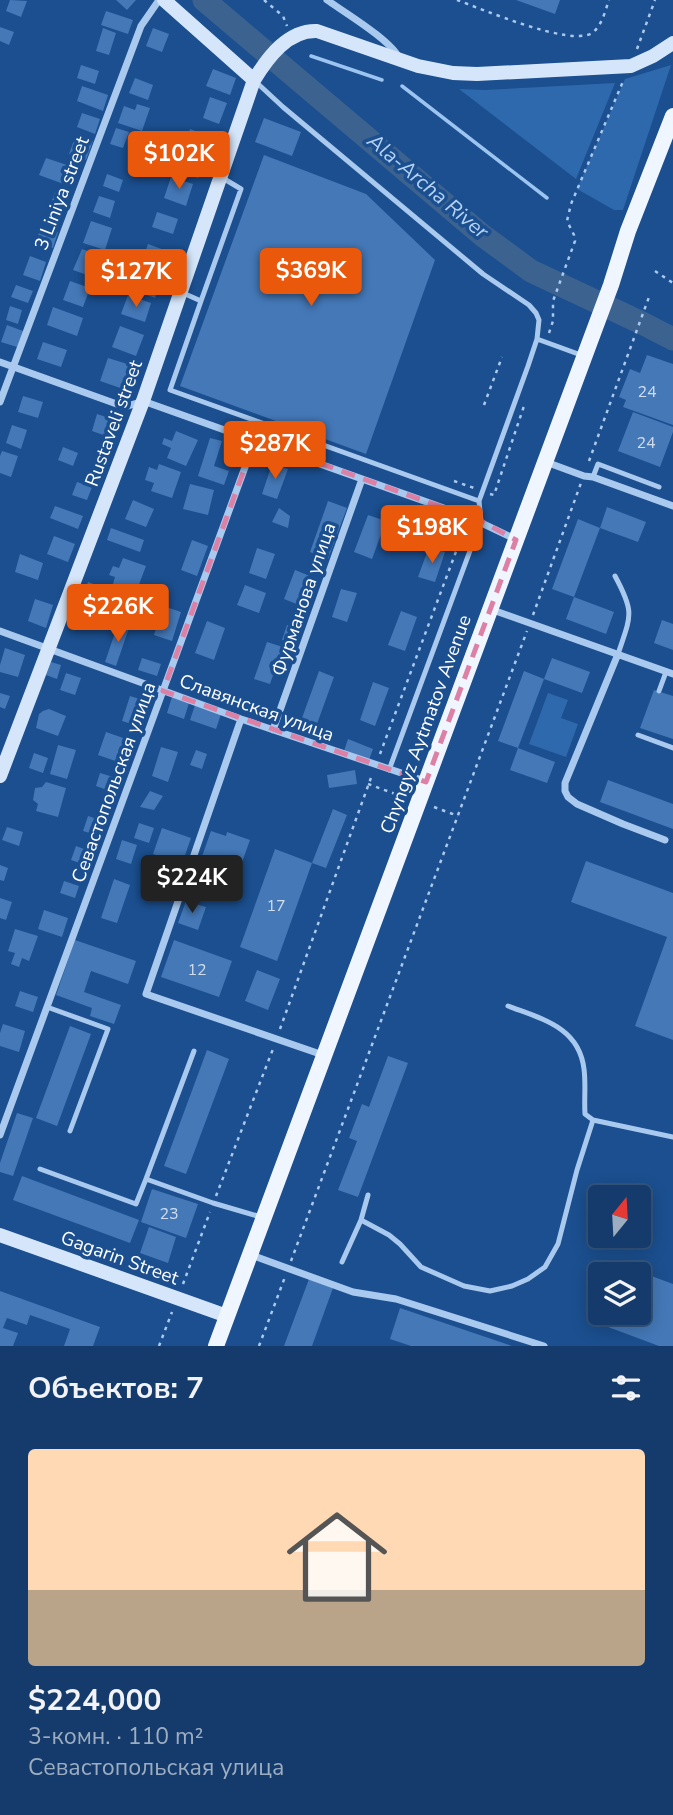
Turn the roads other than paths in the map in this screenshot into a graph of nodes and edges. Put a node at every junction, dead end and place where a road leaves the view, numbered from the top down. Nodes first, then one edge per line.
1 (162, 0) edge
2 (327, 0) edge
3 (673, 43) edge
4 (400, 60) junction
5 (256, 75) junction
6 (673, 116) edge
7 (220, 176) junction
8 (180, 292) junction
9 (201, 301) junction
10 (537, 339) junction
11 (584, 356) junction
12 (0, 362) edge
13 (13, 367) junction
14 (143, 401) junction
15 (0, 402) edge
16 (255, 440) junction
17 (545, 462) junction
18 (593, 477) junction
19 (362, 479) junction
20 (659, 487) dead end
21 (479, 502) junction
22 (673, 506) edge
23 (481, 521) junction
24 (516, 540) junction
25 (615, 576) dead end
26 (490, 609) junction
27 (0, 631) edge
28 (49, 649) junction
29 (618, 654) junction
30 (670, 673) edge
31 (163, 691) junction
32 (659, 691) dead end
33 (241, 719) junction
34 (273, 730) junction
35 (638, 735) dead end
36 (673, 748) edge
37 (388, 770) junction
38 (0, 776) edge
39 (426, 782) junction
40 (665, 840) dead end
41 (508, 1006) dead end
42 (47, 1007) junction
43 (194, 1051) dead end
44 (324, 1056) junction
45 (593, 1120) junction
46 (70, 1131) dead end
47 (0, 1135) edge
48 (673, 1137) edge
49 (40, 1169) dead end
50 (146, 1179) junction
51 (368, 1195) dead end
52 (264, 1218) junction
53 (361, 1220) junction
54 (0, 1235) edge
55 (250, 1255) junction
56 (342, 1262) dead end
57 (227, 1316) junction
58 (216, 1346) edge
59 (544, 1346) edge

1 - 5 street
1 - 13 street, 3 Liniya street
2 - 4 street
3 - 4 street
4 - 5 street
5 - 7 street, Rustaveli street
5 - 10 lane
6 - 11 main road, Chyngyz Aytmatov Avenue
7 - 8 street, Rustaveli street
7 - 9 lane
8 - 9 lane
8 - 14 street, Rustaveli street
9 - 21 lane
10 - 11 lane
10 - 21 lane
11 - 17 main road, Chyngyz Aytmatov Avenue
12 - 13 street
13 - 14 street
13 - 15 street, 3 Liniya street
14 - 16 street
14 - 28 street, Rustaveli street
16 - 19 street
16 - 31 street, Севастопольская улица
17 - 18 street
17 - 24 main road, Chyngyz Aytmatov Avenue
18 - 20 lane
18 - 22 street
19 - 23 street
19 - 34 street, Фурманова улица
21 - 23 lane
23 - 24 street
23 - 37 lane
24 - 26 main road, Chyngyz Aytmatov Avenue
25 - 29 lane
26 - 29 street
26 - 39 main road, Chyngyz Aytmatov Avenue
27 - 28 street, Славянская улица
28 - 31 street, Славянская улица
28 - 38 street, Rustaveli street
29 - 30 street
29 - 40 street
30 - 32 lane
31 - 33 street, Славянская улица
31 - 42 street, Севастопольская улица
33 - 34 street, Славянская улица
33 - 44 street
34 - 37 street, Славянская улица
35 - 36 lane
37 - 39 street, Славянская улица
39 - 44 main road, Chyngyz Aytmatov Avenue
41 - 45 lane
42 - 46 lane
42 - 47 street, Севастопольская улица
43 - 50 lane
44 - 52 main road, Chyngyz Aytmatov Avenue
45 - 48 lane
45 - 53 lane
49 - 50 lane
50 - 52 lane
51 - 53 lane
52 - 55 main road, Chyngyz Aytmatov Avenue
53 - 56 lane
54 - 57 street, Gagarin Street
55 - 57 main road, Chyngyz Aytmatov Avenue
55 - 59 street
57 - 58 main road, Chyngyz Aytmatov Avenue

